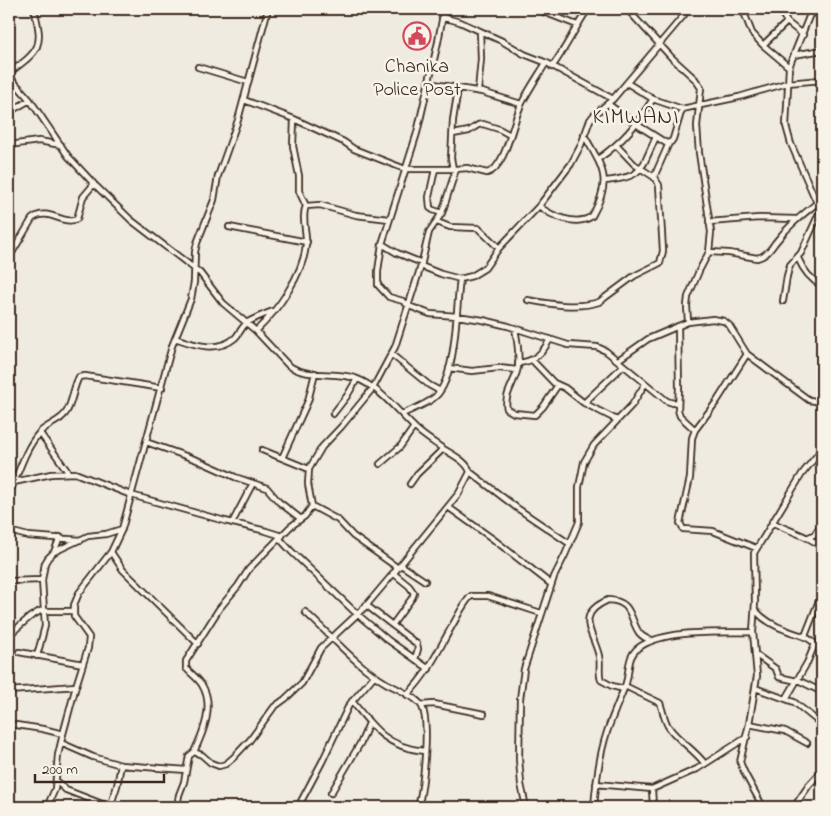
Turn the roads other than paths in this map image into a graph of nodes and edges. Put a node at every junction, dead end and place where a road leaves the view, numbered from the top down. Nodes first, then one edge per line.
1 (34, 9) edge
2 (268, 9) edge
3 (444, 9) edge
4 (536, 9) edge
5 (588, 9) edge
6 (627, 9) edge
7 (687, 9) edge
8 (779, 9) edge
9 (744, 10) dead end
10 (811, 11) edge
11 (822, 14) edge
12 (442, 17) junction
13 (787, 22) junction
14 (577, 25) junction
15 (480, 31) junction
16 (802, 36) junction
17 (661, 44) junction
18 (763, 45) junction
19 (822, 50) edge
20 (794, 55) junction
21 (546, 63) junction
22 (552, 66) junction
23 (198, 67) dead end
24 (789, 67) junction
25 (9, 74) edge
26 (822, 80) edge
27 (248, 82) junction
28 (428, 83) junction
29 (627, 83) junction
30 (787, 83) junction
31 (458, 89) junction
32 (478, 91) junction
33 (613, 99) junction
34 (653, 99) junction
35 (30, 100) junction
36 (244, 100) junction
37 (521, 104) junction
38 (608, 104) junction
39 (699, 106) junction
40 (682, 109) junction
41 (9, 112) edge
42 (294, 119) junction
43 (636, 124) junction
44 (453, 134) junction
45 (510, 135) junction
46 (584, 135) junction
47 (656, 137) junction
48 (669, 143) junction
49 (9, 145) edge
50 (61, 145) junction
51 (617, 146) junction
52 (598, 159) junction
53 (641, 168) junction
54 (405, 169) junction
55 (435, 169) junction
56 (454, 169) junction
57 (654, 177) junction
58 (605, 181) junction
59 (94, 184) junction
60 (822, 201) edge
61 (817, 203) junction
62 (306, 206) junction
63 (539, 206) junction
64 (822, 207) edge
65 (442, 213) junction
66 (389, 219) junction
67 (796, 219) junction
68 (437, 222) junction
69 (709, 222) junction
70 (229, 227) dead end
71 (307, 242) junction
72 (382, 244) junction
73 (499, 248) junction
74 (709, 252) junction
75 (9, 258) edge
76 (798, 258) junction
77 (421, 264) junction
78 (194, 268) junction
79 (460, 278) junction
80 (822, 286) edge
81 (528, 300) dead end
82 (783, 301) dead end
83 (408, 306) junction
84 (275, 310) junction
85 (457, 316) junction
86 (688, 322) junction
87 (246, 323) junction
88 (678, 326) junction
89 (515, 328) junction
90 (256, 331) junction
91 (175, 338) junction
92 (550, 339) junction
93 (391, 354) junction
94 (747, 354) junction
95 (532, 360) junction
96 (618, 360) junction
97 (518, 363) junction
98 (623, 366) junction
99 (449, 368) junction
100 (517, 370) junction
101 (315, 373) junction
102 (357, 379) junction
103 (645, 384) junction
104 (558, 385) junction
105 (162, 388) junction
106 (373, 388) junction
107 (440, 392) junction
108 (678, 402) junction
109 (822, 402) edge
110 (584, 403) junction
111 (333, 414) dead end
112 (402, 414) junction
113 (617, 420) junction
114 (414, 428) junction
115 (695, 430) junction
116 (40, 433) junction
117 (146, 442) junction
118 (443, 449) junction
119 (822, 449) edge
120 (262, 450) dead end
121 (282, 458) junction
122 (380, 464) dead end
123 (309, 468) junction
124 (68, 472) junction
125 (470, 472) junction
126 (14, 482) junction
127 (253, 483) junction
128 (410, 484) dead end
129 (9, 494) edge
130 (131, 495) junction
131 (312, 506) junction
132 (448, 507) junction
133 (301, 519) junction
134 (772, 522) junction
135 (232, 523) junction
136 (822, 523) edge
137 (122, 530) junction
138 (9, 531) edge
139 (60, 537) junction
140 (809, 537) junction
141 (281, 538) junction
142 (81, 540) junction
143 (570, 544) junction
144 (822, 547) edge
145 (756, 548) junction
146 (54, 552) junction
147 (111, 552) junction
148 (400, 566) junction
149 (394, 573) junction
150 (42, 580) junction
151 (9, 581) edge
152 (425, 581) dead end
153 (552, 584) junction
154 (822, 600) edge
155 (366, 605) junction
156 (45, 610) junction
157 (755, 610) junction
158 (74, 611) junction
159 (305, 612) dead end
160 (541, 613) junction
161 (357, 614) junction
162 (392, 624) junction
163 (753, 632) junction
164 (9, 635) edge
165 (805, 636) junction
166 (332, 637) junction
167 (651, 641) junction
168 (198, 644) junction
169 (815, 644) junction
170 (822, 648) edge
171 (19, 652) dead end
172 (755, 654) junction
173 (38, 656) junction
174 (415, 659) junction
175 (83, 664) junction
176 (429, 669) junction
177 (374, 676) junction
178 (798, 680) junction
179 (76, 686) junction
180 (624, 688) junction
181 (755, 688) junction
182 (9, 690) edge
183 (822, 692) edge
184 (407, 695) junction
185 (786, 698) junction
186 (352, 701) junction
187 (421, 704) junction
188 (484, 714) dead end
189 (369, 723) junction
190 (9, 724) edge
191 (749, 724) junction
192 (821, 724) dead end
193 (63, 734) junction
194 (747, 737) junction
195 (61, 743) junction
196 (807, 743) dead end
197 (424, 751) junction
198 (194, 752) junction
199 (705, 764) junction
200 (122, 765) junction
201 (186, 770) junction
202 (822, 772) edge
203 (816, 776) junction
204 (822, 780) edge
205 (56, 781) junction
206 (596, 784) junction
207 (652, 789) junction
208 (331, 793) dead end
209 (48, 807) edge
210 (177, 807) edge
211 (298, 807) edge
212 (418, 807) edge
213 (526, 807) edge
214 (594, 807) edge
215 (653, 807) edge
216 (763, 807) edge
217 (794, 807) edge

1 - 25 street
2 - 27 street
3 - 12 street
4 - 14 street
5 - 14 street
6 - 17 street
7 - 17 street
8 - 13 street
9 - 18 street
10 - 11 street
10 - 16 street
12 - 15 street
12 - 28 street
13 - 16 street
13 - 18 street
14 - 22 street
15 - 21 street
15 - 32 street
16 - 20 street
17 - 29 street
17 - 39 street
18 - 24 street
19 - 20 street
20 - 24 street
21 - 22 street
21 - 37 street
22 - 33 street
23 - 27 street
24 - 30 street
25 - 35 street
26 - 30 street
27 - 36 street
28 - 31 street
28 - 54 street
29 - 33 street
29 - 34 street
30 - 39 street
30 - 61 street
31 - 32 street
31 - 44 street
32 - 37 street
33 - 38 street
34 - 40 street
34 - 43 street
35 - 41 street
35 - 50 street
36 - 42 street
36 - 78 street
37 - 45 street
38 - 43 street
38 - 46 street
39 - 40 street
39 - 69 street
40 - 48 street
42 - 54 street
42 - 62 street
43 - 47 street
43 - 51 street
44 - 45 street
44 - 56 street
45 - 56 street
46 - 52 street
46 - 63 street
47 - 48 street
47 - 53 street
48 - 57 street
49 - 50 street
50 - 59 street
51 - 52 street
51 - 53 street
52 - 58 street
53 - 57 street
53 - 58 street
54 - 55 street
54 - 66 street
55 - 56 street
55 - 65 street
56 - 65 street
57 - 81 street
58 - 63 street
59 - 75 street
59 - 78 street
60 - 61 street
61 - 67 street
62 - 66 street
62 - 71 street
63 - 73 street
64 - 76 street
65 - 68 street
66 - 72 street
67 - 69 street
67 - 74 street
68 - 73 street
68 - 77 street
69 - 74 street
70 - 71 street
71 - 84 street
72 - 77 street
72 - 83 street
73 - 79 street
74 - 86 street
76 - 80 street
76 - 82 street
77 - 79 street
77 - 83 street
78 - 87 street
78 - 91 street
79 - 85 street
83 - 85 street
83 - 93 street
84 - 87 street
84 - 90 street
85 - 89 street
85 - 99 street
86 - 88 street
86 - 94 street
87 - 90 street
87 - 91 street
88 - 96 street
88 - 108 street
89 - 92 street
89 - 97 street
90 - 101 street
91 - 105 street
92 - 95 street
92 - 96 street
93 - 106 street
93 - 107 street
94 - 109 street
94 - 115 street
95 - 97 street
95 - 104 street
96 - 98 street
97 - 100 street
98 - 103 street
98 - 110 street
99 - 100 street
99 - 107 street
100 - 104 street
101 - 102 street
101 - 121 street
102 - 106 street
102 - 111 street
103 - 108 street
103 - 113 street
104 - 110 street
105 - 116 street
105 - 117 street
106 - 112 street
106 - 123 street
107 - 112 street
108 - 115 street
110 - 113 street
112 - 114 street
113 - 143 street
114 - 118 street
114 - 122 street
115 - 145 street
116 - 124 street
116 - 126 street
117 - 127 street
117 - 130 street
118 - 125 street
118 - 128 street
119 - 134 street
120 - 121 street
121 - 123 street
123 - 131 street
124 - 126 street
124 - 130 street
125 - 132 street
125 - 143 street
126 - 129 street
127 - 133 street
127 - 135 street
130 - 135 street
130 - 137 street
131 - 133 street
131 - 148 street
132 - 148 street
132 - 153 street
133 - 141 street
134 - 140 street
134 - 145 street
135 - 141 street
136 - 140 street
137 - 142 street
137 - 147 street
138 - 139 street
139 - 142 street
139 - 146 street
140 - 144 street
141 - 161 street
141 - 168 street
142 - 146 street
143 - 153 street
145 - 157 street
146 - 150 street
147 - 158 street
147 - 168 street
148 - 149 street
148 - 152 street
149 - 155 street
149 - 162 street
150 - 151 street
150 - 156 street
153 - 160 street
154 - 165 street
155 - 161 street
155 - 162 street
156 - 158 street
156 - 164 street
156 - 173 street
157 - 163 street
157 - 165 street
158 - 175 street
159 - 166 street
160 - 176 street
160 - 213 street
161 - 166 street
161 - 174 street
162 - 174 street
163 - 167 street
163 - 172 street
165 - 169 street
166 - 177 street
166 - 198 street
167 - 180 street
167 - 180 street
168 - 198 street
169 - 170 street
169 - 178 street
171 - 173 street
172 - 178 street
172 - 181 street
173 - 175 street
174 - 176 street
175 - 179 street
176 - 184 street
177 - 184 street
177 - 186 street
178 - 183 street
178 - 185 street
179 - 182 street
179 - 193 street
180 - 199 street
180 - 206 street
181 - 185 street
181 - 191 street
184 - 187 street
185 - 192 street
186 - 189 street
186 - 211 street
187 - 188 street
187 - 197 street
189 - 197 street
189 - 208 street
190 - 193 street
191 - 194 street
191 - 196 street
193 - 195 street
194 - 199 street
194 - 216 street
195 - 200 street
195 - 205 street
197 - 212 street
198 - 201 street
199 - 207 street
200 - 201 street
200 - 205 street
201 - 210 street
202 - 203 street
203 - 204 street
203 - 217 street
205 - 209 street
206 - 207 street
206 - 214 street
207 - 215 street

